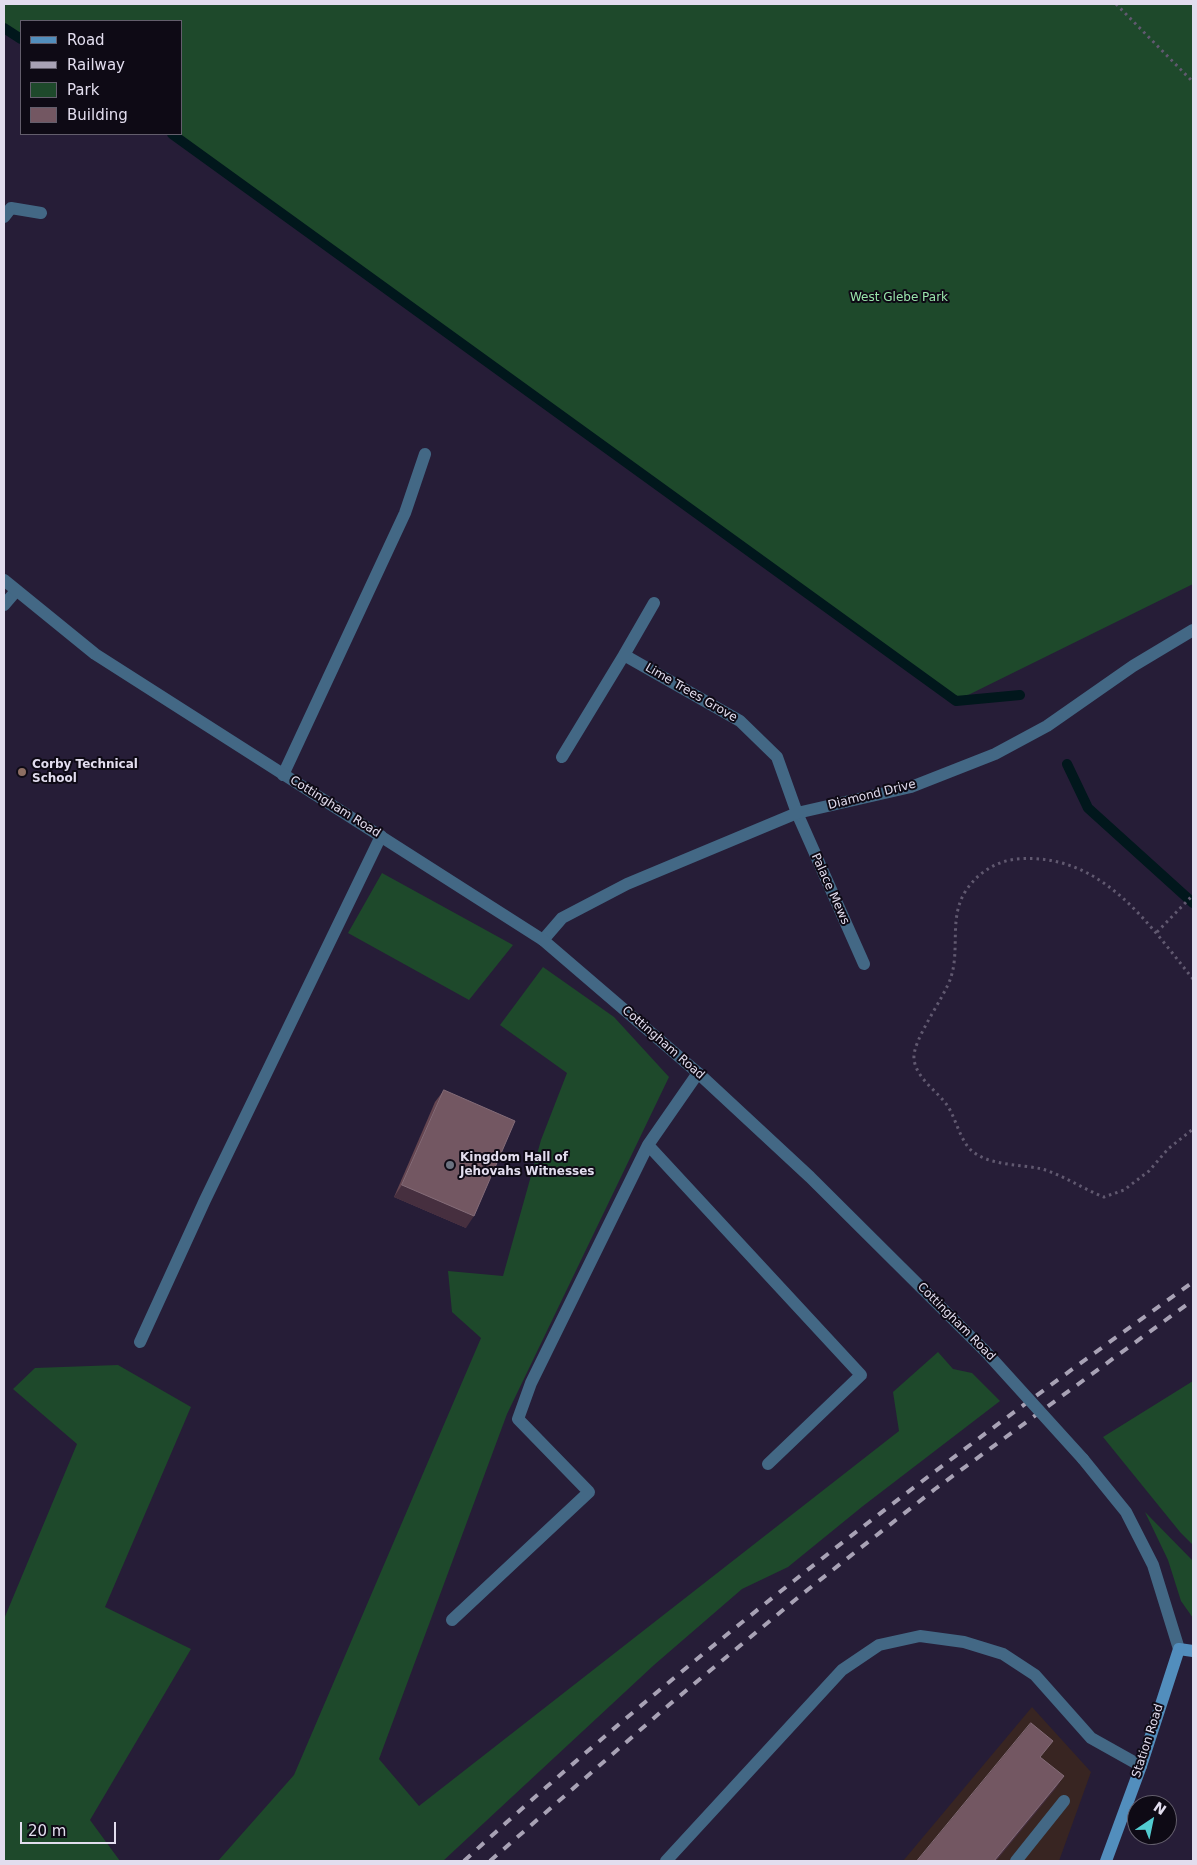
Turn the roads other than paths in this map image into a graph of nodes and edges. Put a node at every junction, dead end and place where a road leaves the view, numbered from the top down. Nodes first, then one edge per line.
1 (41, 213) dead end
2 (4, 217) edge
3 (425, 454) dead end
4 (4, 580) edge
5 (16, 591) junction
6 (654, 603) dead end
7 (4, 605) edge
8 (1193, 630) edge
9 (624, 655) junction
10 (562, 757) dead end
11 (283, 774) junction
12 (797, 814) junction
13 (381, 836) junction
14 (543, 940) junction
15 (864, 964) dead end
16 (698, 1073) junction
17 (648, 1144) junction
18 (140, 1342) dead end
19 (768, 1464) dead end
20 (452, 1620) dead end
21 (1179, 1649) junction
22 (1193, 1651) edge
23 (1141, 1766) junction
24 (1064, 1801) edge
25 (666, 1861) edge
26 (1016, 1861) edge
27 (1106, 1861) edge

1 - 2 street
3 - 11 street
4 - 5 street, Cottingham Road
5 - 7 street
5 - 11 street, Cottingham Road
6 - 9 street
8 - 12 street, Diamond Drive
9 - 10 street
9 - 12 street, Lime Trees Grove
11 - 13 street, Cottingham Road
12 - 14 street, Diamond Drive
12 - 15 street, Palace Mews
13 - 14 street, Cottingham Road
13 - 18 street
14 - 16 street, Cottingham Road
16 - 17 street
16 - 21 street, Cottingham Road, bridge
17 - 19 street
17 - 20 street
21 - 22 main road
21 - 23 main road, Station Road
23 - 25 street
23 - 27 main road, Station Road
24 - 26 street

